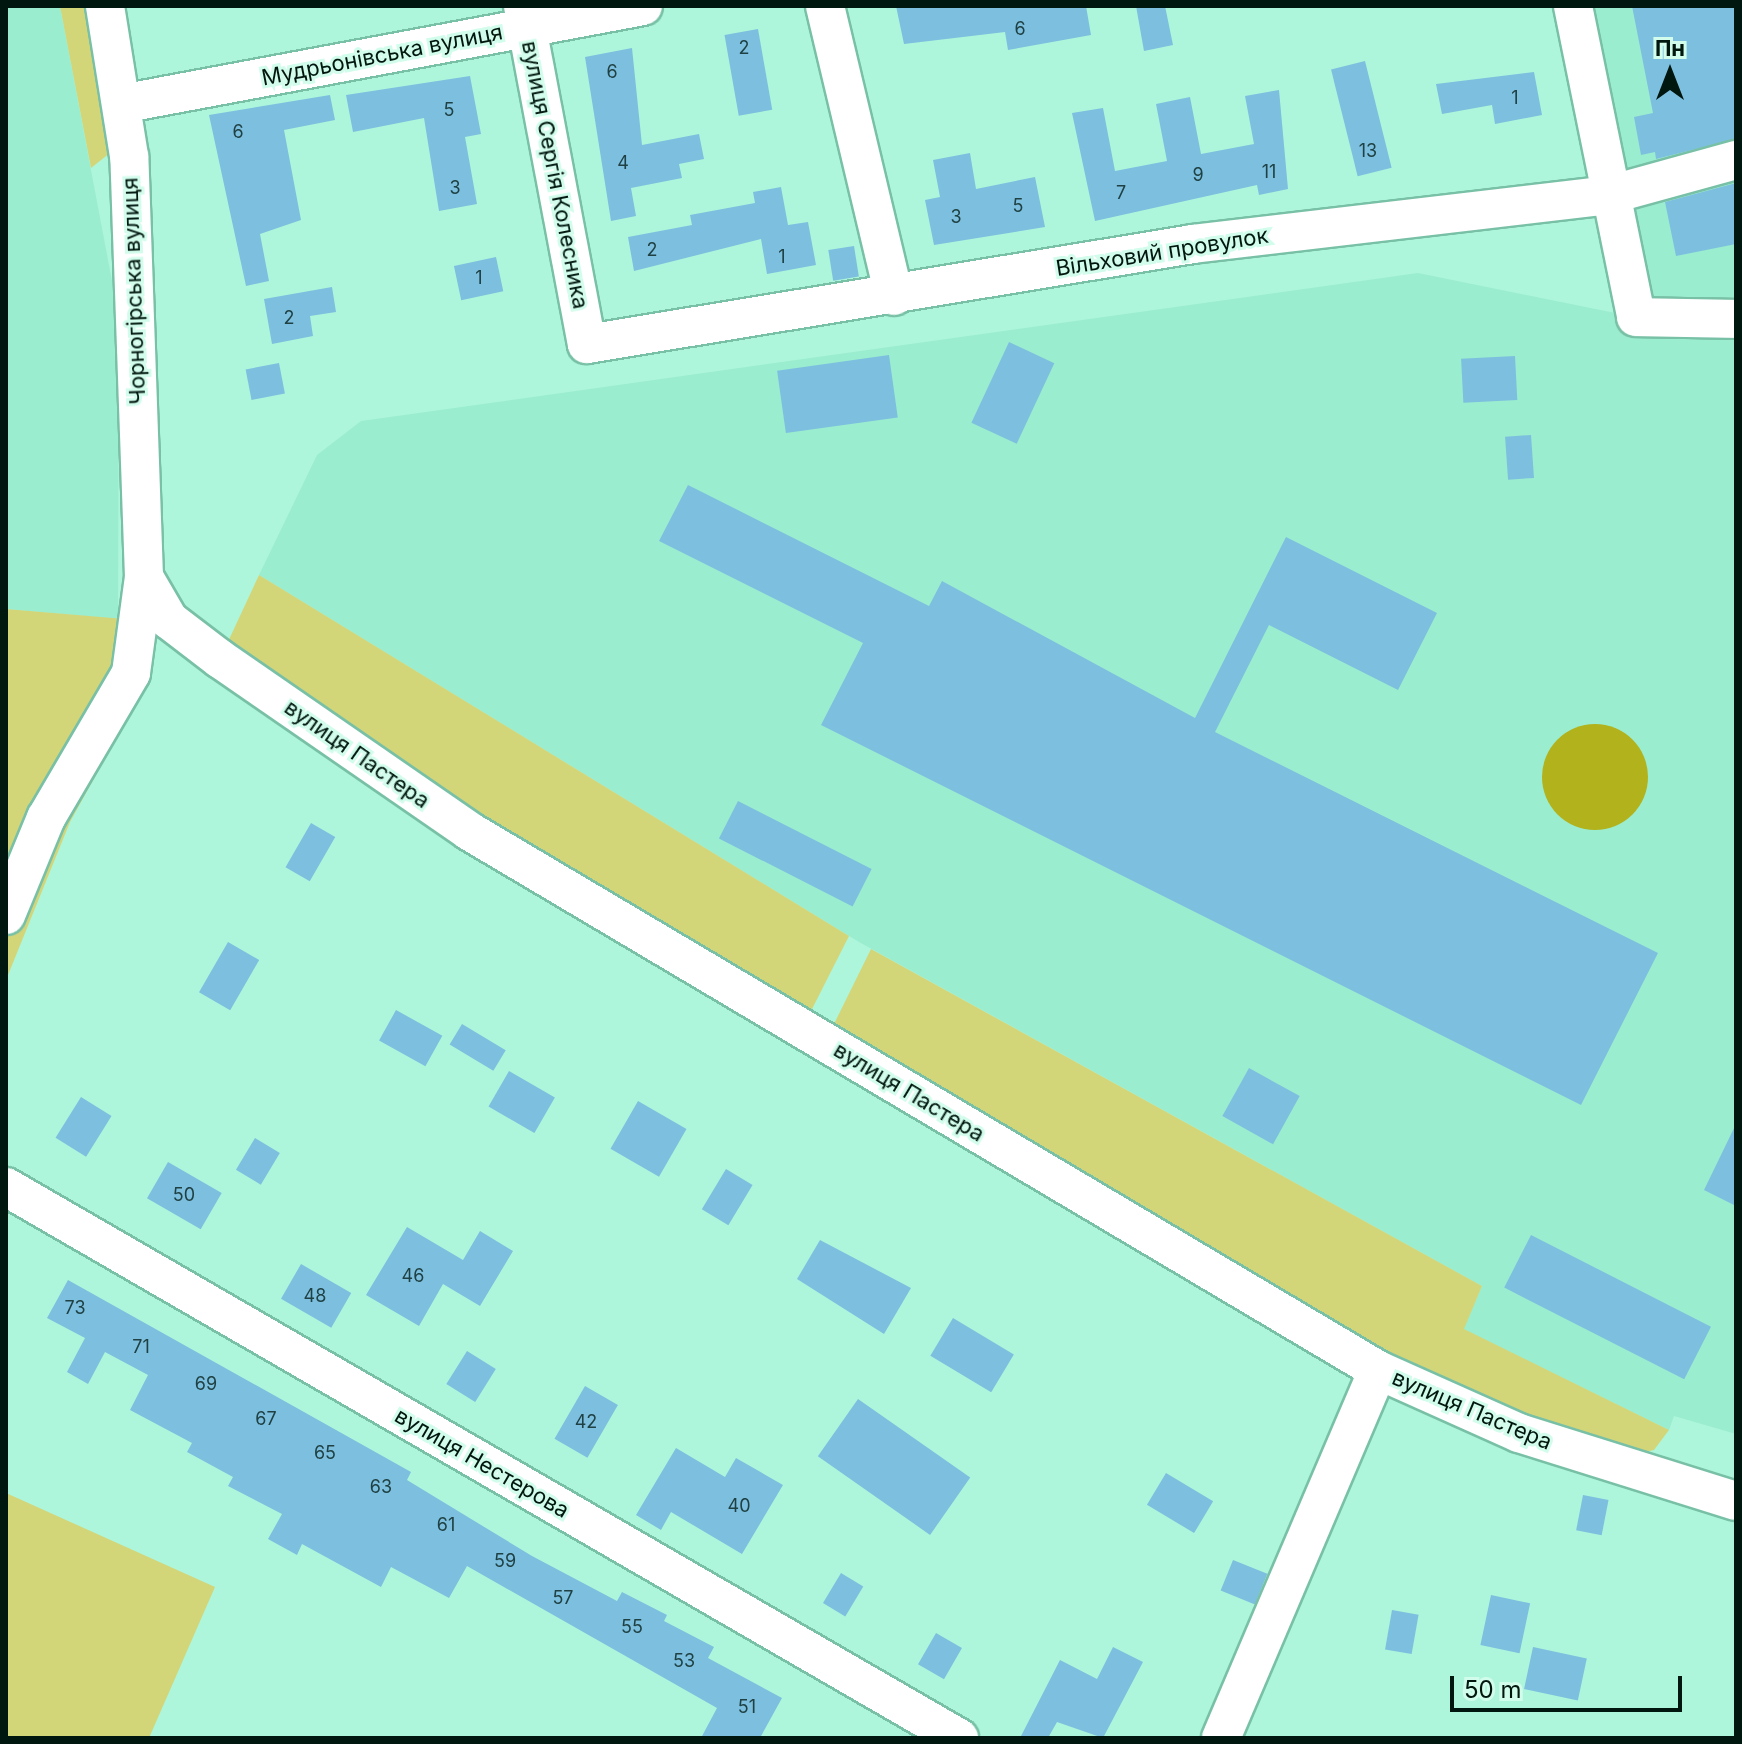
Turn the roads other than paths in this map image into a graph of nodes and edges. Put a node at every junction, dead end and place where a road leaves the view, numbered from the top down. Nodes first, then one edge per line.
1 (105, 6) edge
2 (643, 6) edge
3 (825, 6) edge
4 (1573, 6) edge
5 (525, 17) edge
6 (121, 104) junction
7 (1736, 160) edge
8 (1609, 195) junction
9 (894, 296) junction
10 (1736, 319) edge
11 (587, 344) joint
12 (144, 577) junction
13 (6, 915) edge
14 (6, 1187) edge
15 (1378, 1370) junction
16 (1736, 1501) edge
17 (959, 1738) edge
18 (1221, 1738) edge

1 - 6 street, Чорногірська вулиця
2 - 5 street, Мудрьонівська вулиця
3 - 9 street
4 - 8 street
5 - 6 street, Мудрьонівська вулиця
5 - 11 street, вулиця Сергія Колесника
6 - 12 street, Чорногірська вулиця
7 - 8 street, Вільховий провулок
8 - 9 street, Вільховий провулок
8 - 10 street
9 - 11 street, Вільховий провулок
12 - 13 street, Чорногірська вулиця
12 - 15 street, вулиця Пастера
14 - 17 street, вулиця Нестерова
15 - 16 street, вулиця Пастера
15 - 18 street

